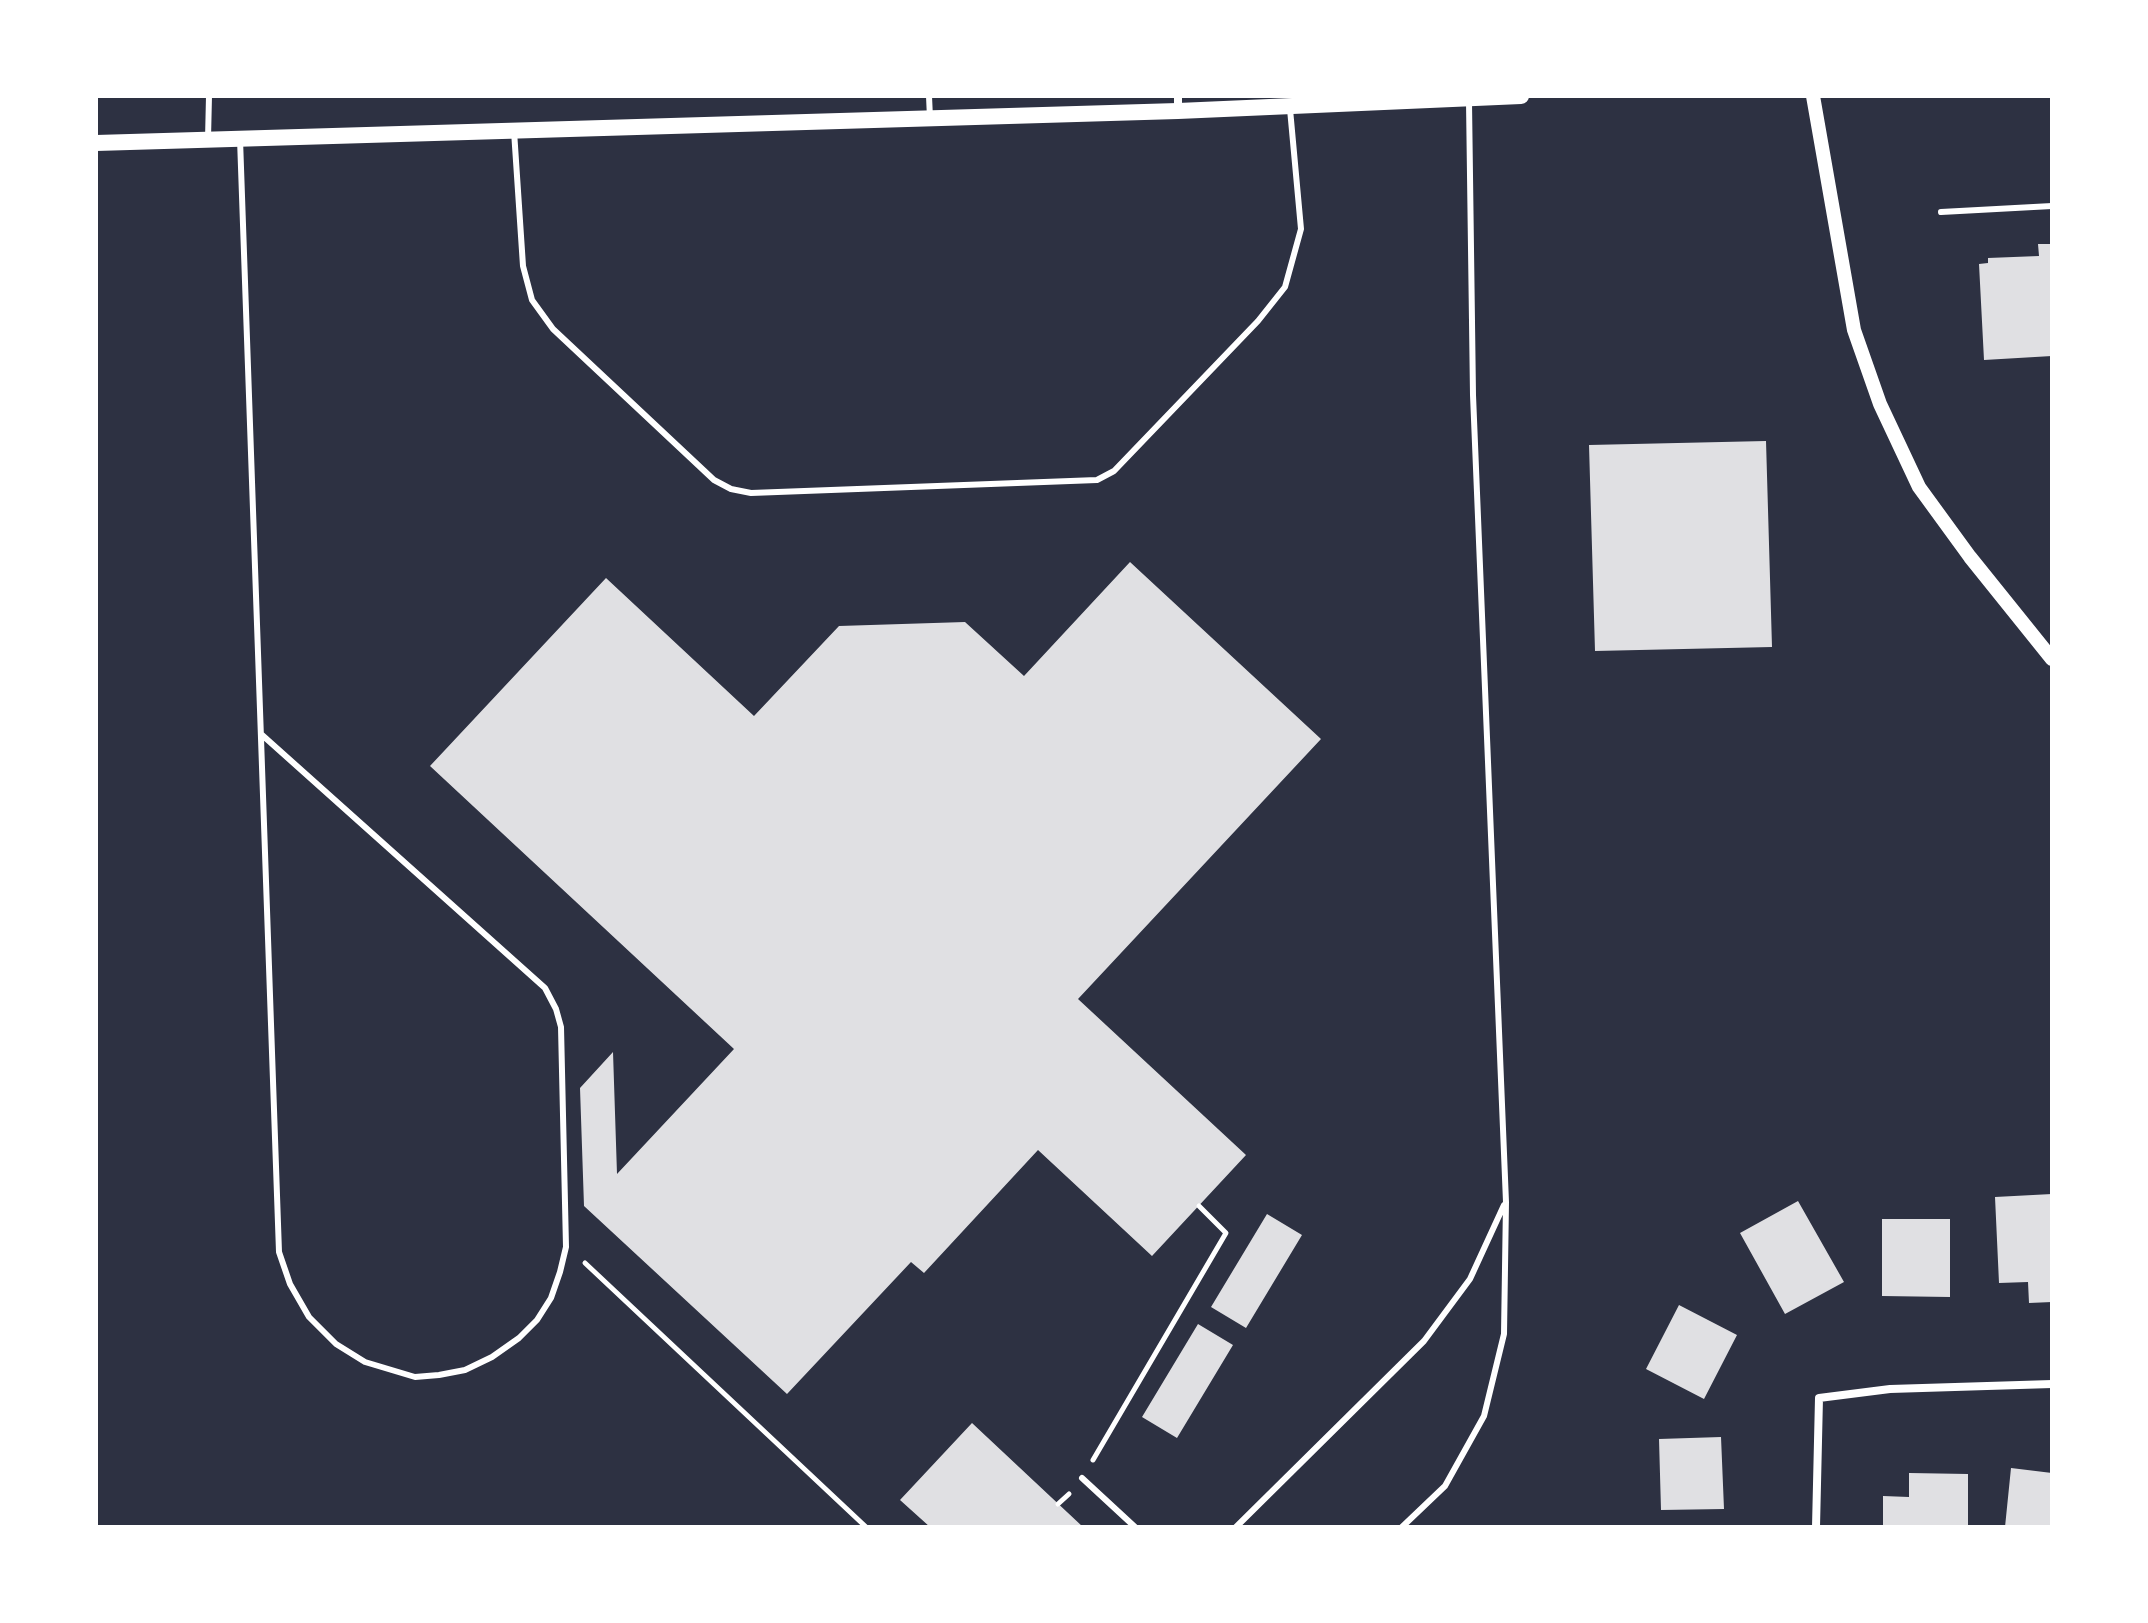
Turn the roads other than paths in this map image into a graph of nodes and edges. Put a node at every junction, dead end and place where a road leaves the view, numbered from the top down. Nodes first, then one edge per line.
1 (209, 96) edge
2 (929, 96) edge
3 (1521, 96) edge
4 (1813, 96) edge
5 (1445, 98) edge
6 (1469, 98) junction
7 (1178, 103) edge
8 (1290, 106) junction
9 (930, 118) junction
10 (514, 131) junction
11 (240, 138) junction
12 (208, 139) junction
13 (96, 143) edge
14 (2052, 206) edge
15 (1941, 212) dead end
16 (2052, 659) edge
17 (261, 734) junction
18 (1506, 1202) junction
19 (2052, 1384) edge
20 (1082, 1478) road end
21 (1135, 1527) edge
22 (1236, 1527) edge
23 (1402, 1527) edge
24 (1816, 1527) edge

1 - 12 lane
2 - 9 lane
3 - 6 main road
4 - 16 street
5 - 6 main road
5 - 8 main road
6 - 18 lane
7 - 8 main road
7 - 9 main road
8 - 10 lane
9 - 10 main road
10 - 11 main road
11 - 12 main road
11 - 17 lane
12 - 13 main road
14 - 15 lane
17 - 17 lane
18 - 22 lane
18 - 23 lane
19 - 24 street
20 - 21 lane

